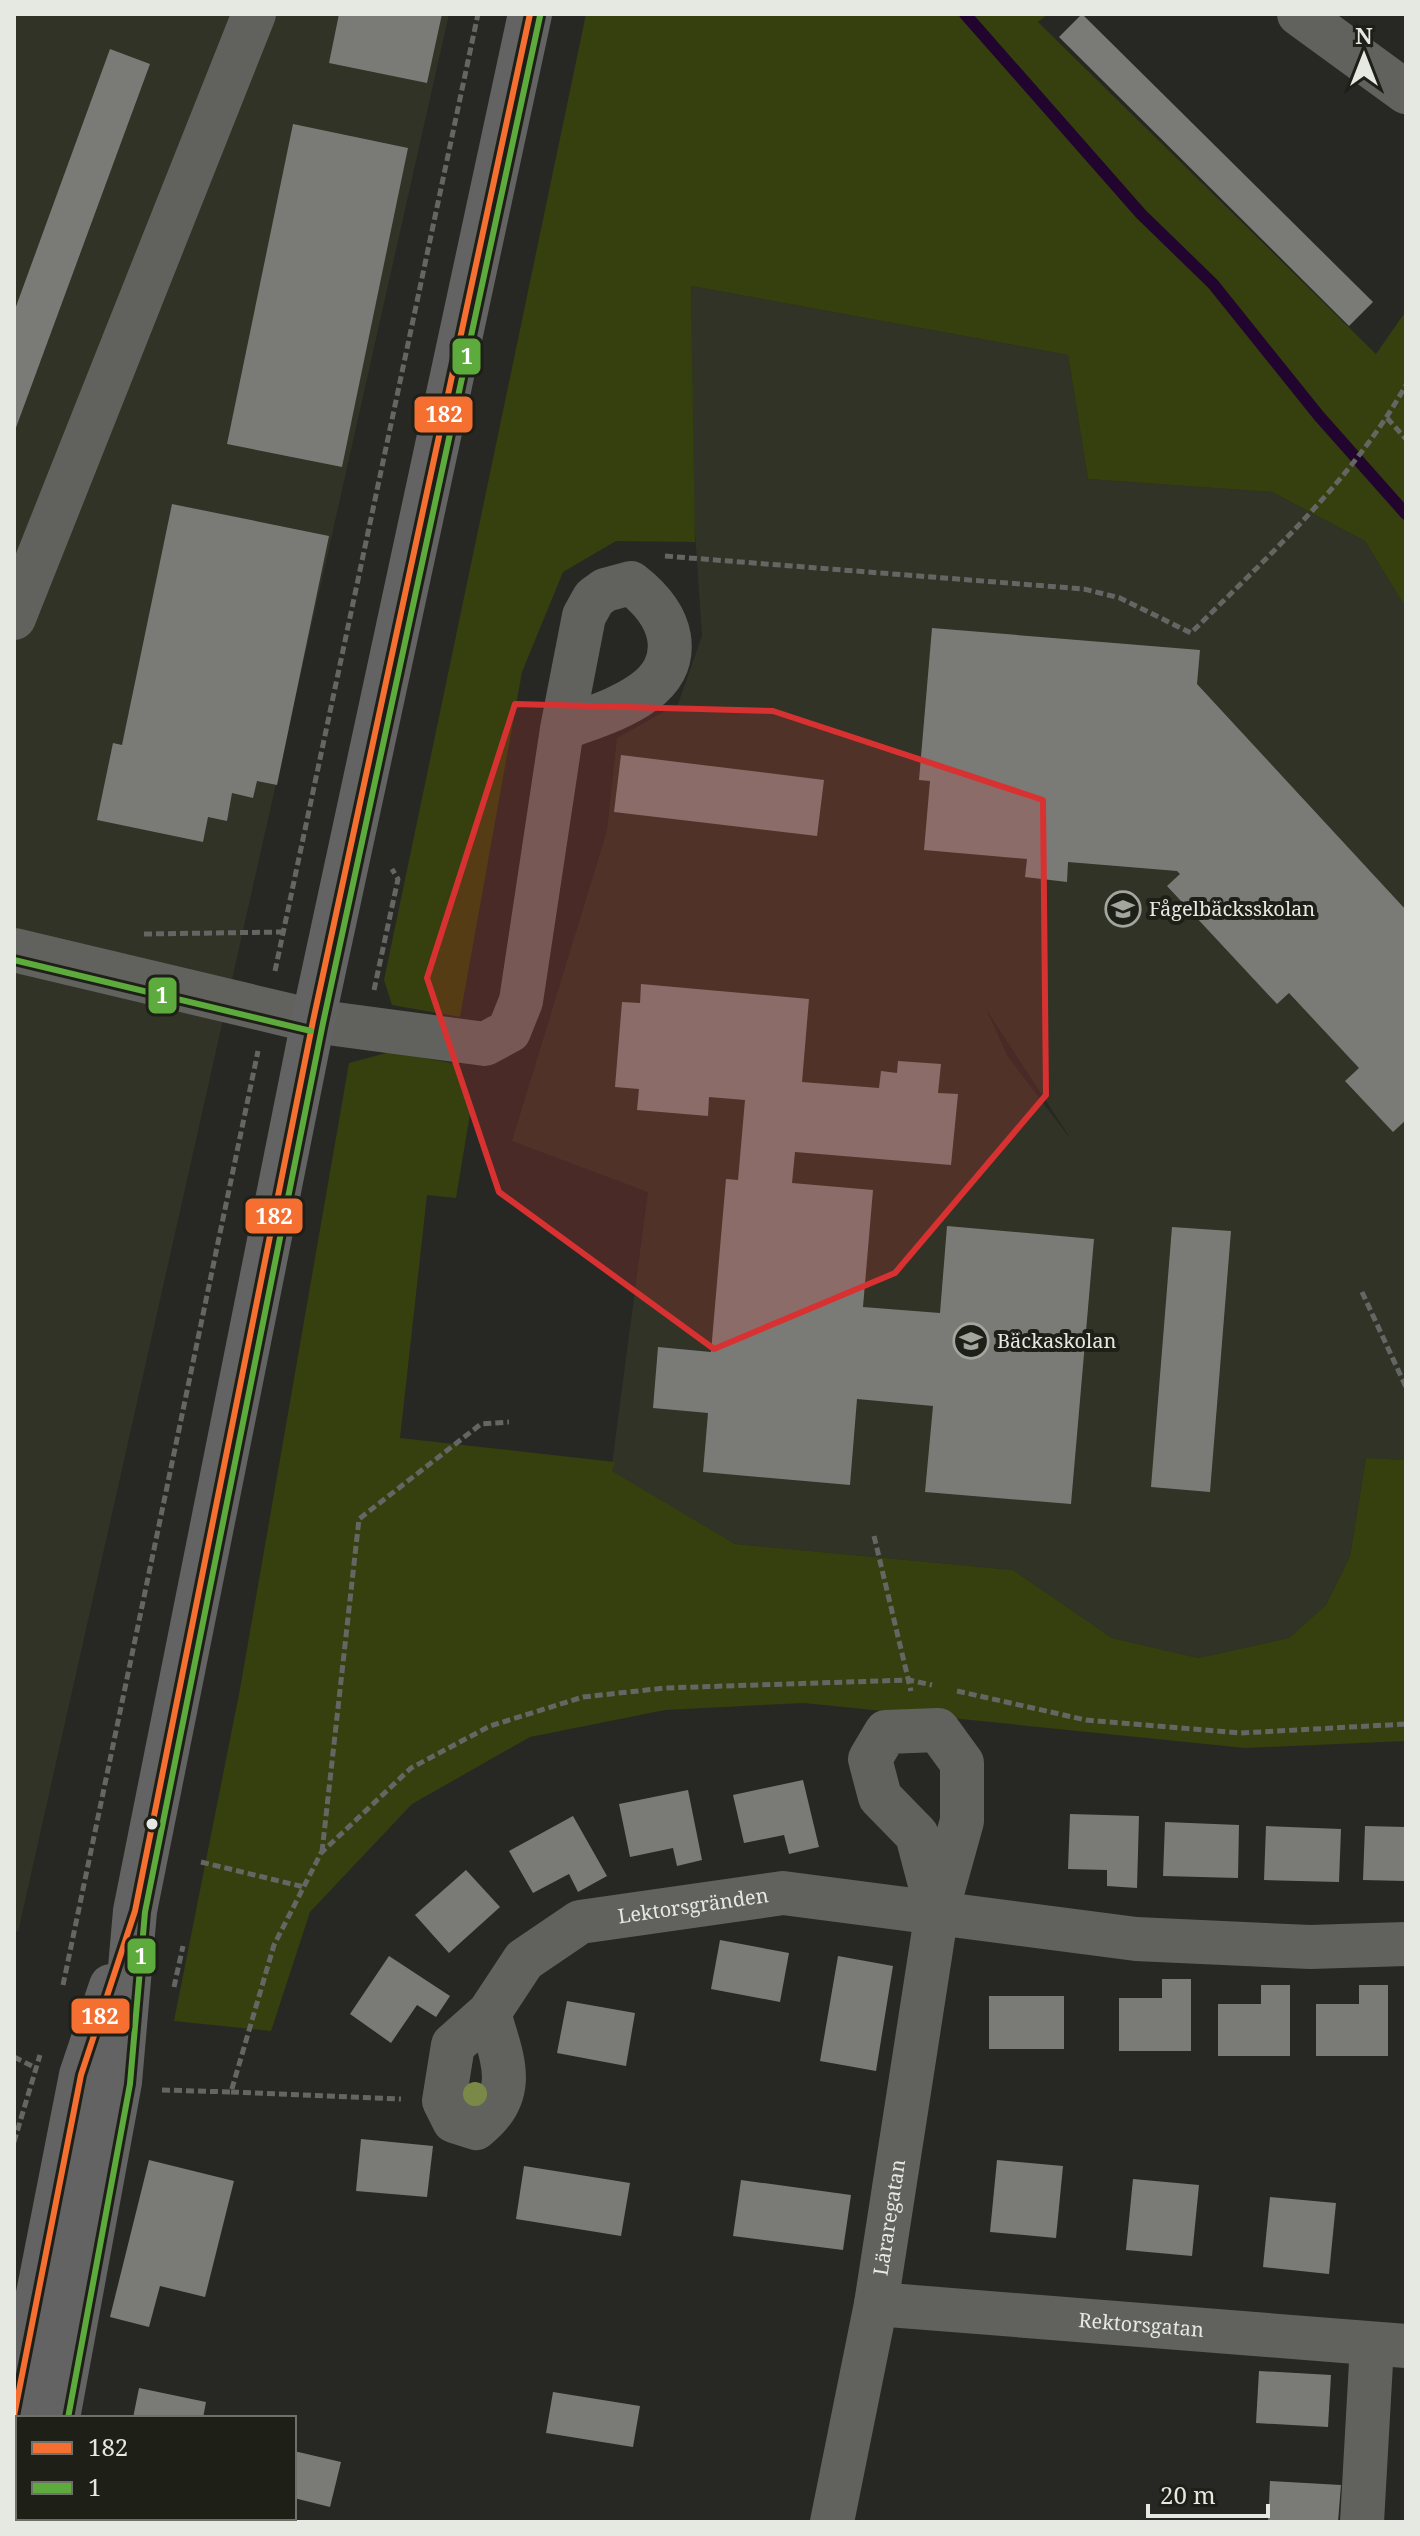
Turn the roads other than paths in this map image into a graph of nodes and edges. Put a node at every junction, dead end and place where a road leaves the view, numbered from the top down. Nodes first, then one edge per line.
1 (254, 14) edge
2 (530, 14) edge
3 (1299, 14) edge
4 (1406, 92) edge
5 (14, 618) edge
6 (562, 729) junction
7 (14, 950) edge
8 (313, 1021) junction
9 (937, 1911) junction
10 (1406, 1944) edge
11 (489, 2013) junction
12 (100, 2079) junction
13 (876, 2304) junction
14 (1389, 2346) edge
15 (14, 2416) edge
16 (58, 2416) edge
17 (832, 2522) edge
18 (1362, 2522) edge

1 - 5 street
2 - 8 main road
3 - 4 street
6 - 6 street
6 - 8 street
7 - 8 street
8 - 12 main road
9 - 9 street, Läraregatan
9 - 10 street
9 - 11 street, Lektorsgränden
9 - 13 street, Läraregatan
11 - 11 street, Lektorsgränden
12 - 15 main road
12 - 16 main road
13 - 14 street, Rektorsgatan
13 - 17 street, Läraregatan
14 - 18 street

